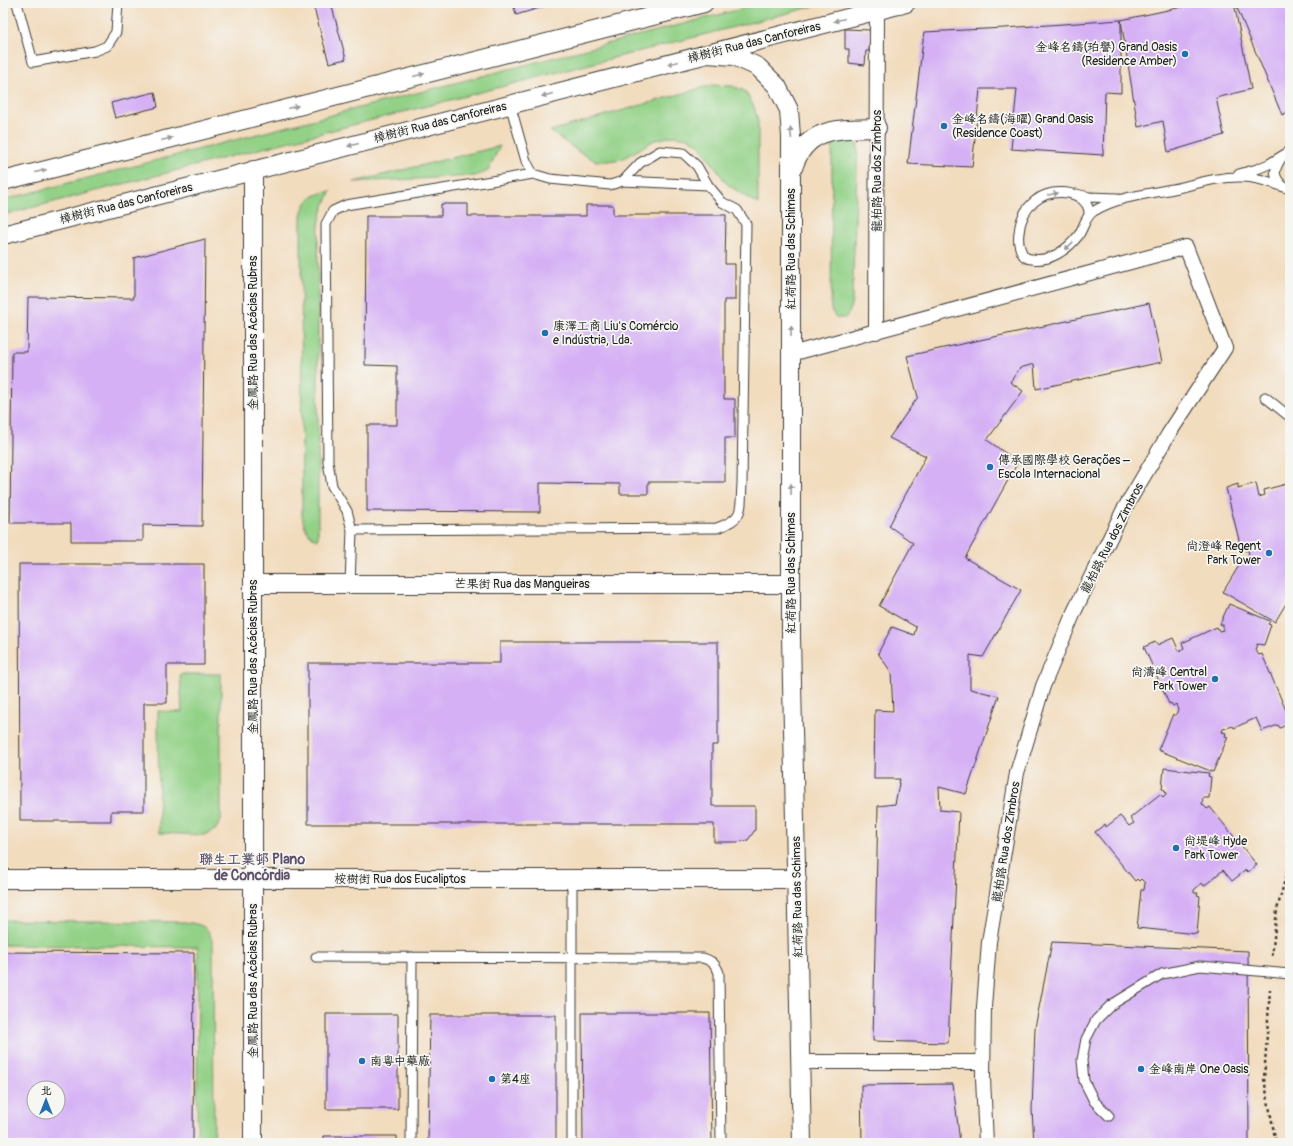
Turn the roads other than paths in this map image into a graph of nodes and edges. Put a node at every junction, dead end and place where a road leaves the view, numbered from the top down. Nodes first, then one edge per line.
1 (17, 3) edge
2 (118, 3) edge
3 (704, 3) edge
4 (906, 3) edge
5 (877, 10) junction
6 (707, 54) junction
7 (510, 104) junction
8 (877, 128) junction
9 (1287, 153) edge
10 (253, 170) junction
11 (791, 172) junction
12 (533, 174) junction
13 (1224, 178) junction
14 (3, 181) edge
15 (623, 181) junction
16 (708, 185) junction
17 (1288, 188) edge
18 (1071, 193) junction
19 (1124, 198) junction
20 (1089, 213) junction
21 (3, 235) edge
22 (876, 332) junction
23 (791, 354) junction
24 (1265, 397) dead end
25 (1290, 417) edge
26 (352, 530) junction
27 (253, 584) junction
28 (350, 584) junction
29 (791, 584) junction
30 (3, 879) edge
31 (253, 879) junction
32 (572, 879) junction
33 (797, 879) junction
34 (316, 957) dead end
35 (412, 957) junction
36 (572, 958) junction
37 (1290, 974) edge
38 (800, 1062) junction
39 (984, 1062) junction
40 (1109, 1116) dead end
41 (253, 1143) edge
42 (411, 1143) edge
43 (572, 1143) edge
44 (721, 1143) edge
45 (802, 1143) edge
46 (986, 1143) edge

1 - 2 lane
14 -> 3 street
4 - 5 street, 樟樹街 Rua das Canforeiras
5 -> 6 street, 樟樹街 Rua das Canforeiras
5 - 8 street, 龍柏路 Rua dos Zimbros
6 -> 7 street, 樟樹街 Rua das Canforeiras
11 -> 6 street, 紅荷路 Rua das Schimas
7 -> 10 street, 樟樹街 Rua das Canforeiras
7 - 12 lane
8 - 11 street
8 - 22 street, 龍柏路 Rua dos Zimbros
9 - 13 lane
9 - 17 lane
10 - 21 street, 樟樹街 Rua das Canforeiras
10 - 27 street, 金鳳路 Rua das Acácias Rubras
23 -> 11 street, 紅荷路 Rua das Schimas
12 - 15 lane
12 - 26 lane
13 - 17 lane
13 - 19 lane
15 - 16 lane
15 - 16 lane
16 - 26 lane
18 - 19 lane
18 - 20 lane
20 -> 18 lane
19 - 20 lane
22 - 23 street, 龍柏路 Rua dos Zimbros
22 - 39 street, 龍柏路 Rua dos Zimbros
29 -> 23 street, 紅荷路 Rua das Schimas
24 - 25 lane
26 - 28 lane
27 - 28 street, 芒果街 Rua das Mangueiras
27 - 31 street, 金鳳路 Rua das Acácias Rubras
28 - 29 street, 芒果街 Rua das Mangueiras
29 - 33 street, 紅荷路 Rua das Schimas
30 - 31 street, 桉樹街 Rua dos Eucaliptos
31 - 32 street, 桉樹街 Rua dos Eucaliptos
31 - 41 street, 金鳳路 Rua das Acácias Rubras
32 - 33 street, 桉樹街 Rua dos Eucaliptos
32 - 36 lane
33 - 38 street, 紅荷路 Rua das Schimas
34 - 35 lane
35 - 36 lane
35 - 42 lane
36 - 43 lane
36 - 44 lane
37 - 40 lane
38 - 39 street
38 - 45 street, 紅荷路 Rua das Schimas
39 - 46 street, 龍柏路 Rua dos Zimbros

